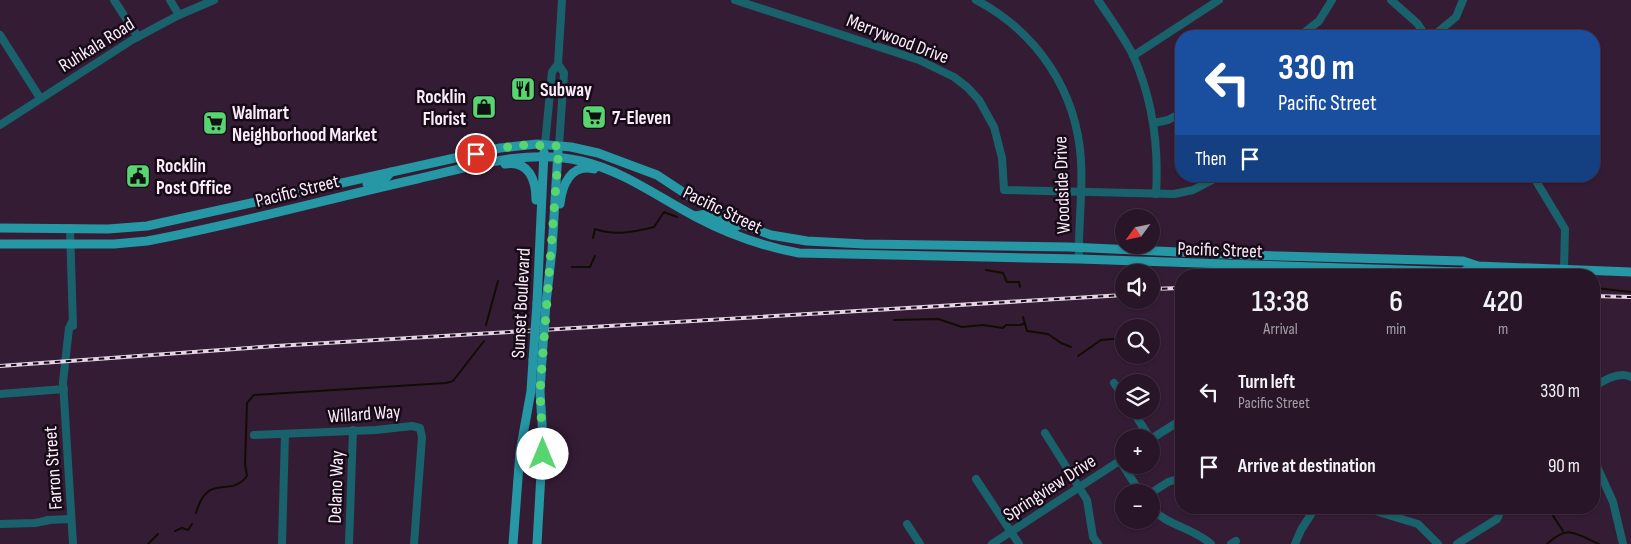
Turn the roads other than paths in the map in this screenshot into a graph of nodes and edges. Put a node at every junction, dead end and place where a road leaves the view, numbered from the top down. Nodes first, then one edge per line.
1 (114, 0) edge
2 (170, 0) edge
3 (214, 0) edge
4 (562, 0) edge
5 (734, 0) edge
6 (976, 0) edge
7 (1098, 0) edge
8 (1219, 0) edge
9 (1332, 0) edge
10 (1391, 0) edge
11 (1463, 0) edge
12 (179, 15) junction
13 (1308, 30) edge
14 (1422, 30) edge
15 (1440, 30) edge
16 (0, 35) edge
17 (138, 37) junction
18 (1133, 56) junction
19 (558, 64) junction
20 (40, 98) junction
21 (1175, 116) edge
22 (1154, 123) junction
23 (0, 125) edge
24 (545, 144) junction
25 (559, 146) junction
26 (544, 156) junction
27 (558, 157) junction
28 (468, 167) junction
29 (608, 170) junction
30 (391, 172) junction
31 (1208, 182) edge
32 (1537, 182) edge
33 (1081, 193) junction
34 (1156, 194) junction
35 (348, 195) junction
36 (695, 216) junction
37 (540, 218) junction
38 (553, 220) junction
39 (741, 224) junction
40 (0, 228) edge
41 (70, 228) junction
42 (789, 239) junction
43 (0, 244) edge
44 (71, 244) junction
45 (864, 244) junction
46 (1079, 247) junction
47 (787, 251) junction
48 (1202, 252) junction
49 (864, 255) junction
50 (1303, 256) junction
51 (1079, 259) junction
52 (1402, 259) junction
53 (1172, 264) junction
54 (1225, 265) junction
55 (1478, 266) junction
56 (1564, 268) junction
57 (1328, 269) junction
58 (1372, 269) joint
59 (1423, 269) edge
60 (1470, 269) edge
61 (1581, 269) edge
62 (1600, 270) edge
63 (1631, 272) edge
64 (541, 303) junction
65 (538, 360) junction
66 (1631, 377) edge
67 (1600, 384) edge
68 (64, 389) junction
69 (0, 394) edge
70 (1175, 424) edge
71 (353, 430) junction
72 (1160, 433) edge
73 (285, 434) junction
74 (1045, 434) dead end
75 (254, 436) dead end
76 (1115, 464) edge
77 (1600, 474) edge
78 (976, 479) dead end
79 (1175, 480) edge
80 (1080, 486) junction
81 (1160, 487) edge
82 (1310, 514) edge
83 (1385, 514) edge
84 (1499, 514) edge
85 (1160, 516) edge
86 (71, 519) junction
87 (0, 524) edge
88 (907, 524) dead end
89 (1011, 532) junction
90 (73, 544) edge
91 (282, 544) edge
92 (349, 544) edge
93 (414, 544) edge
94 (513, 544) edge
95 (537, 544) edge
96 (920, 544) edge
97 (992, 544) edge
98 (1019, 544) edge
99 (1098, 544) edge
100 (1211, 544) edge
101 (1295, 544) edge
102 (1438, 544) edge
103 (1457, 544) edge
104 (1623, 544) edge

1 - 17 street
2 - 12 street
3 - 12 street, Ruhkala Road
4 - 19 street, Sunset Boulevard
5 - 33 street, Merrywood Drive
6 - 33 street, Woodside Drive
7 - 18 street
8 - 18 street
9 - 13 street
10 - 14 street
11 - 15 street
12 - 17 street, Ruhkala Road
16 - 20 street
17 - 20 street, Ruhkala Road
18 - 22 street
19 - 24 street, Sunset Boulevard
19 - 25 street, Sunset Boulevard
20 - 23 street, Ruhkala Road
21 - 22 street
22 - 34 street
24 - 25 main road, Pacific Street
24 - 26 main road, Sunset Boulevard
24 - 30 main road, Pacific Street
25 - 27 main road, Sunset Boulevard
25 - 39 main road, Pacific Street
26 - 27 main road, Pacific Street
26 - 28 main road, Pacific Street
26 - 37 main road, Sunset Boulevard
27 - 29 main road, Pacific Street
27 - 38 main road, Sunset Boulevard
28 - 35 main road, Pacific Street
28 - 37 main road
29 - 36 main road, Pacific Street
29 - 38 main road
30 - 35 main road
30 - 41 main road, Pacific Street
31 - 34 street
32 - 56 street
33 - 34 street
33 - 46 street, Woodside Drive
35 - 44 main road, Pacific Street
36 - 39 main road
36 - 47 main road, Pacific Street
37 - 64 main road, Sunset Boulevard
38 - 64 main road, Sunset Boulevard
39 - 42 main road, Pacific Street
40 - 41 main road, Pacific Street
41 - 44 street, Farron Street
42 - 45 main road, Pacific Street
42 - 47 main road
43 - 44 main road, Pacific Street
44 - 68 street, Farron Street
45 - 46 main road, Pacific Street
45 - 49 main road
46 - 48 main road, Pacific Street
46 - 51 street, Woodside Drive
47 - 49 main road, Pacific Street
48 - 50 main road, Pacific Street
48 - 53 main road
48 - 54 main road
49 - 51 main road, Pacific Street
50 - 52 main road, Pacific Street
50 - 57 main road
51 - 53 main road, Pacific Street
52 - 55 main road, Pacific Street
52 - 58 main road
52 - 59 main road
53 - 54 main road, Pacific Street
54 - 57 main road, Pacific Street
55 - 56 main road, Pacific Street
55 - 60 main road, Pacific Street
56 - 61 main road, Pacific Street
57 - 58 main road, Pacific Street
62 - 63 main road, Pacific Street
64 - 65 main road, Sunset Boulevard, bridge
65 - 94 main road, Sunset Boulevard
65 - 95 main road, Sunset Boulevard
66 - 67 street
68 - 69 street
68 - 86 street, Farron Street
70 - 72 street
71 - 73 street, Willard Way
71 - 92 street, Delano Way
71 - 93 street, Willard Way
73 - 75 street, Willard Way
73 - 91 street
74 - 80 street
76 - 80 street, Springview Drive
77 - 104 street
78 - 89 street
79 - 81 street
80 - 89 street, Springview Drive
80 - 99 street
82 - 101 street
83 - 102 street
84 - 103 street
85 - 100 street
86 - 87 street
86 - 90 street, Farron Street
88 - 96 street
89 - 97 street, Springview Drive
89 - 98 street

